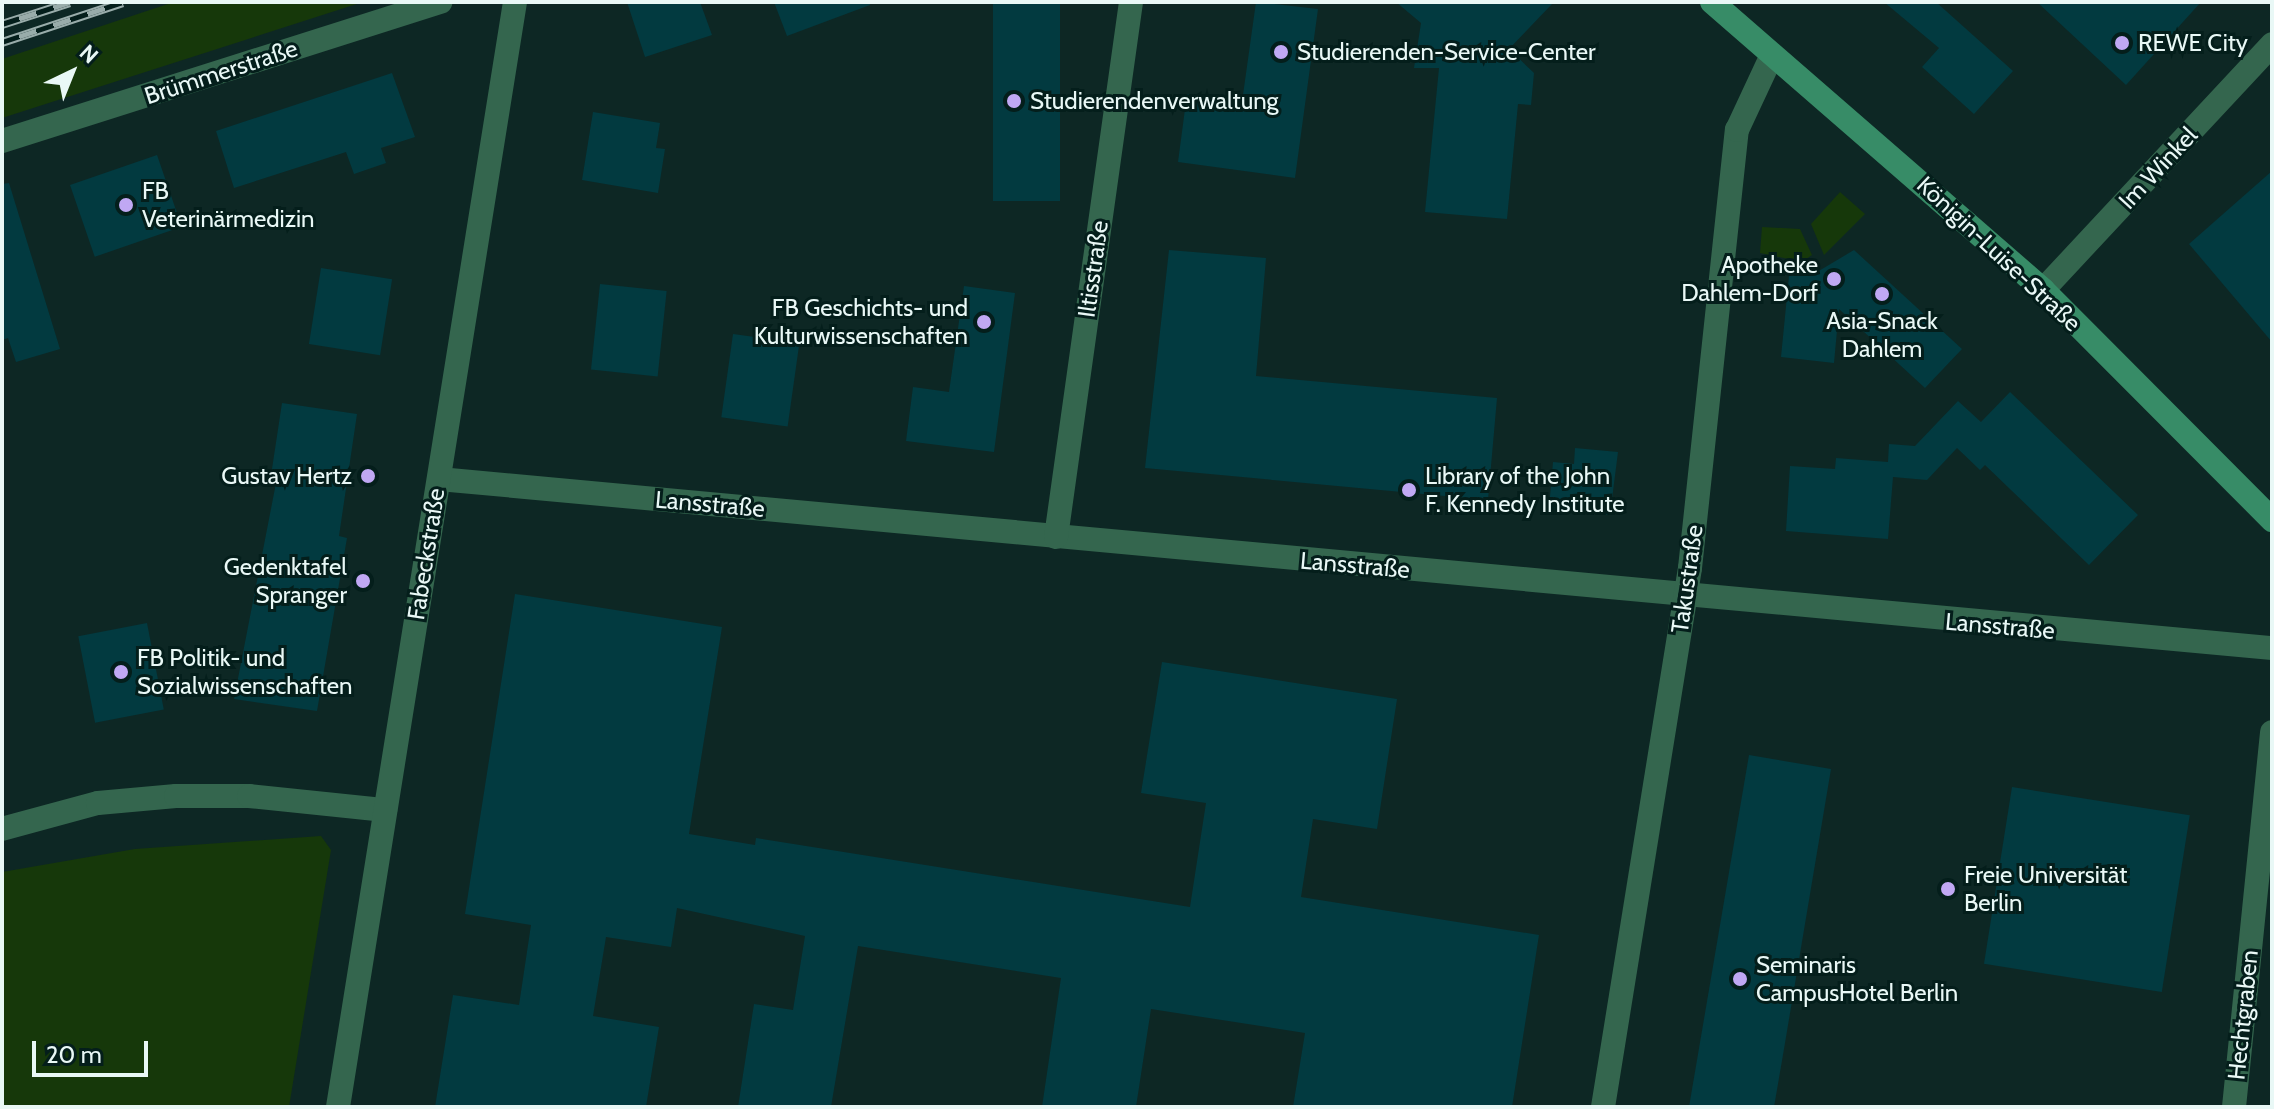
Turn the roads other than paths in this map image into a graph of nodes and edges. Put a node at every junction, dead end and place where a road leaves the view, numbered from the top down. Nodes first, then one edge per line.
1 (440, 2) edge
2 (515, 2) edge
3 (1131, 2) edge
4 (1712, 2) edge
5 (2272, 44) edge
6 (1772, 55) junction
7 (2, 141) edge
8 (2043, 290) junction
9 (439, 479) junction
10 (2272, 520) edge
11 (1056, 537) junction
12 (1686, 598) junction
13 (2272, 648) edge
14 (2272, 732) edge
15 (385, 810) junction
16 (2, 829) edge
17 (338, 1107) edge
18 (1603, 1107) edge
19 (2234, 1107) edge

1 - 7 street, Brümmerstraße
2 - 9 street, Fabeckstraße
3 - 11 street, Iltisstraße
4 - 6 main road, Königin-Luise-Straße
5 - 8 street, Im Winkel
6 - 8 main road, Königin-Luise-Straße
6 - 12 street, Takustraße
8 - 10 main road, Königin-Luise-Straße
9 - 11 street, Lansstraße
9 - 15 street, Fabeckstraße
11 - 12 street, Lansstraße
12 - 13 street, Lansstraße
12 - 18 street, Takustraße
14 - 19 street, Hechtgraben
15 - 16 street
15 - 17 street, Fabeckstraße

